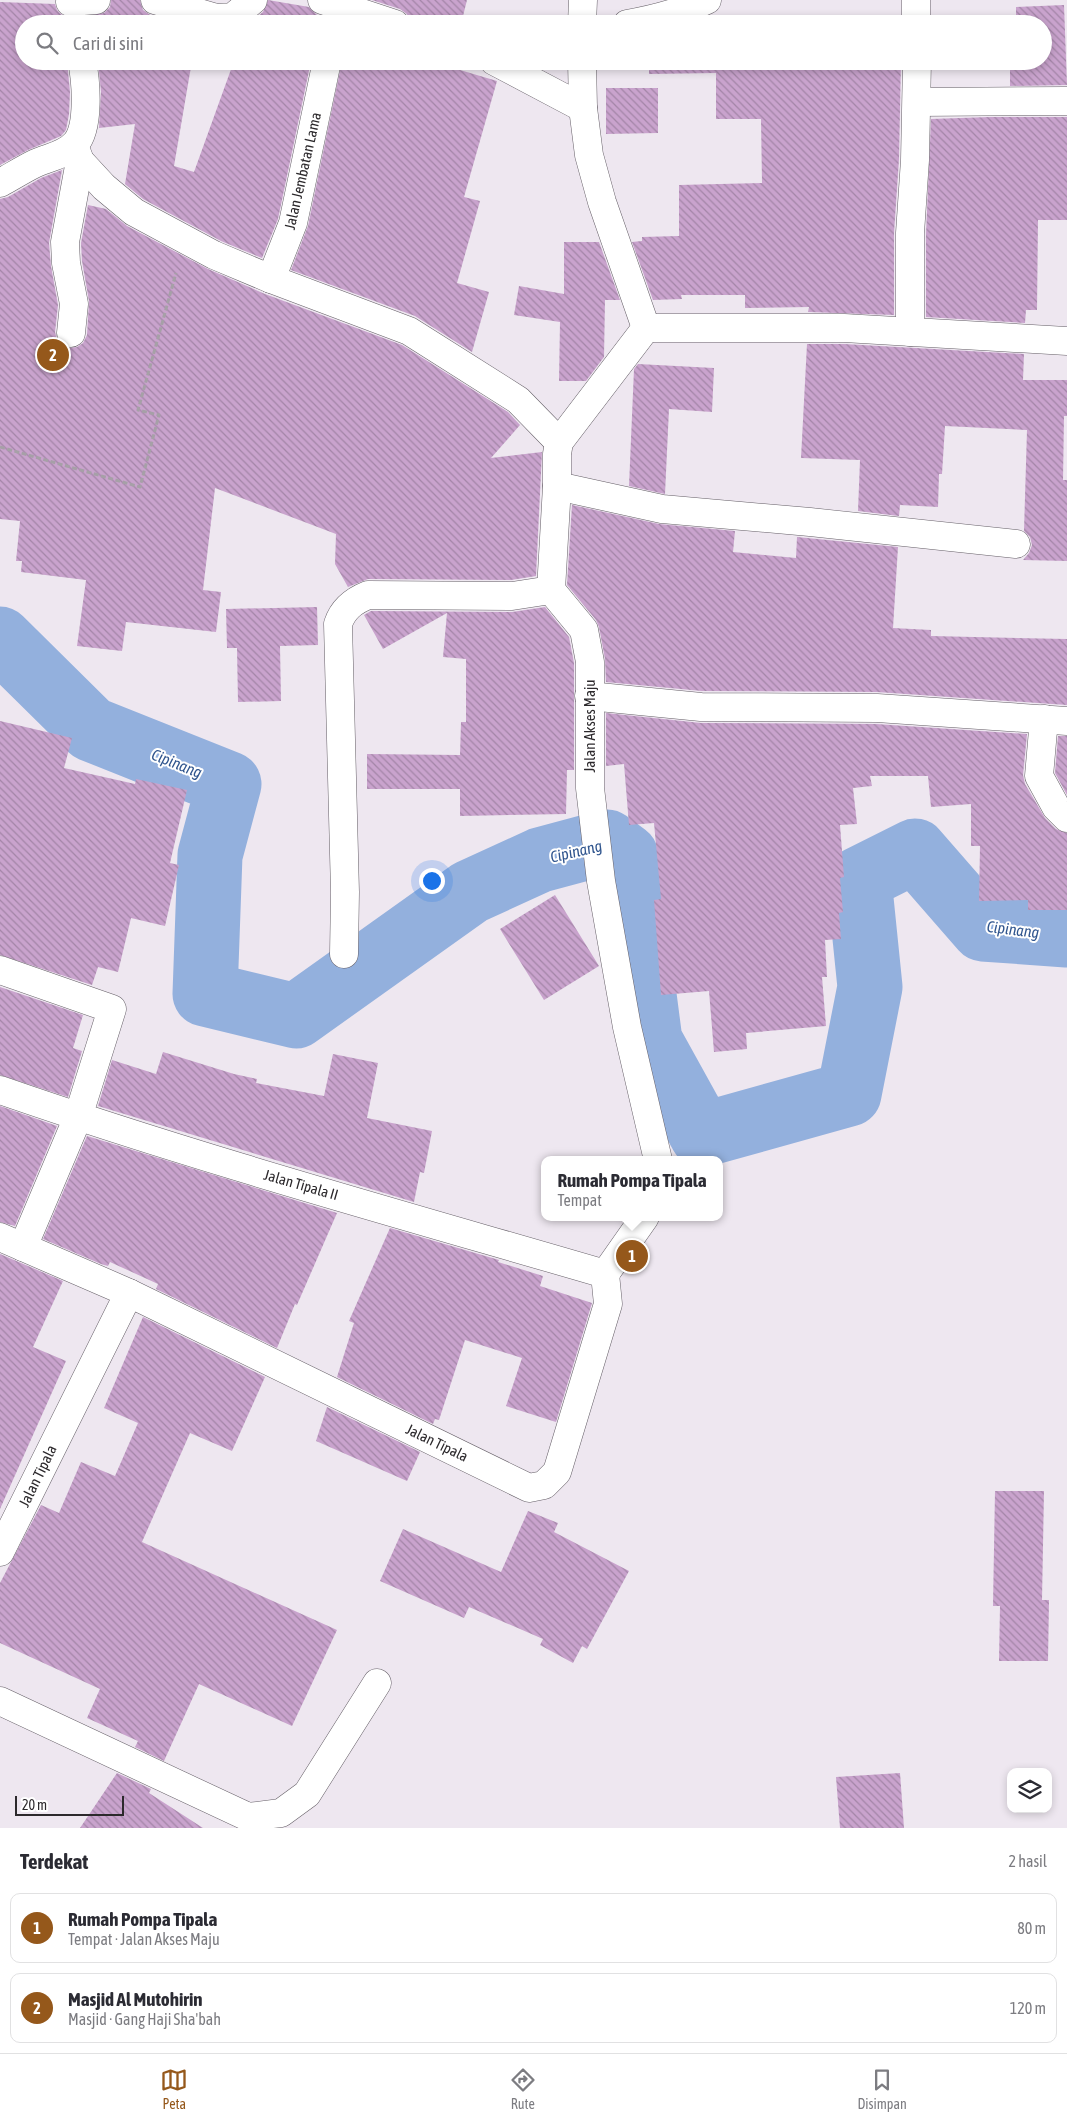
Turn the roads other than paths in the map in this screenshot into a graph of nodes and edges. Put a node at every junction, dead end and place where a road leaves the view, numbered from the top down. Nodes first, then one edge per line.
1 (155, 0) edge
2 (253, 0) edge
3 (583, 0) edge
4 (708, 0) edge
5 (916, 0) edge
6 (337, 8) edge
7 (206, 15) edge
8 (236, 15) edge
9 (362, 15) edge
10 (582, 15) edge
11 (668, 15) edge
12 (916, 15) edge
13 (84, 70) edge
14 (325, 70) edge
15 (511, 70) edge
16 (582, 70) edge
17 (917, 70) edge
18 (1067, 101) edge
19 (917, 102) junction
20 (583, 108) junction
21 (77, 153) junction
22 (0, 183) edge
23 (271, 279) junction
24 (646, 328) junction
25 (910, 332) junction
26 (71, 333) dead end
27 (1067, 341) edge
28 (559, 442) junction
29 (557, 486) junction
30 (1016, 544) dead end
31 (551, 590) junction
32 (589, 696) junction
33 (1055, 720) edge
34 (1067, 818) edge
35 (344, 954) dead end
36 (0, 970) edge
37 (0, 1090) edge
38 (78, 1116) junction
39 (657, 1156) edge
40 (642, 1221) edge
41 (12, 1242) edge
42 (605, 1274) junction
43 (129, 1292) junction
44 (0, 1552) edge
45 (377, 1683) dead end
46 (0, 1701) edge

1 - 7 street
2 - 8 street
3 - 10 street
4 - 11 street
5 - 12 street
6 - 9 street
13 - 21 street
14 - 23 street, Jalan Jembatan Lama
15 - 20 street
16 - 20 street
17 - 19 street
18 - 19 street
19 - 25 street
20 - 24 street
21 - 22 street
21 - 23 street
21 - 26 street
23 - 28 street
24 - 25 street
24 - 28 street
25 - 27 street
28 - 29 street
29 - 30 street
29 - 31 street
31 - 32 street, Jalan Akses Maju
31 - 35 street
32 - 33 street
32 - 39 street, Jalan Akses Maju
33 - 34 street
36 - 38 street
37 - 38 street, Jalan Tipala II
38 - 41 street
38 - 42 street, Jalan Tipala II
40 - 42 street
41 - 43 street, Jalan Tipala
42 - 43 street, Jalan Tipala
43 - 44 street, Jalan Tipala
45 - 46 street

